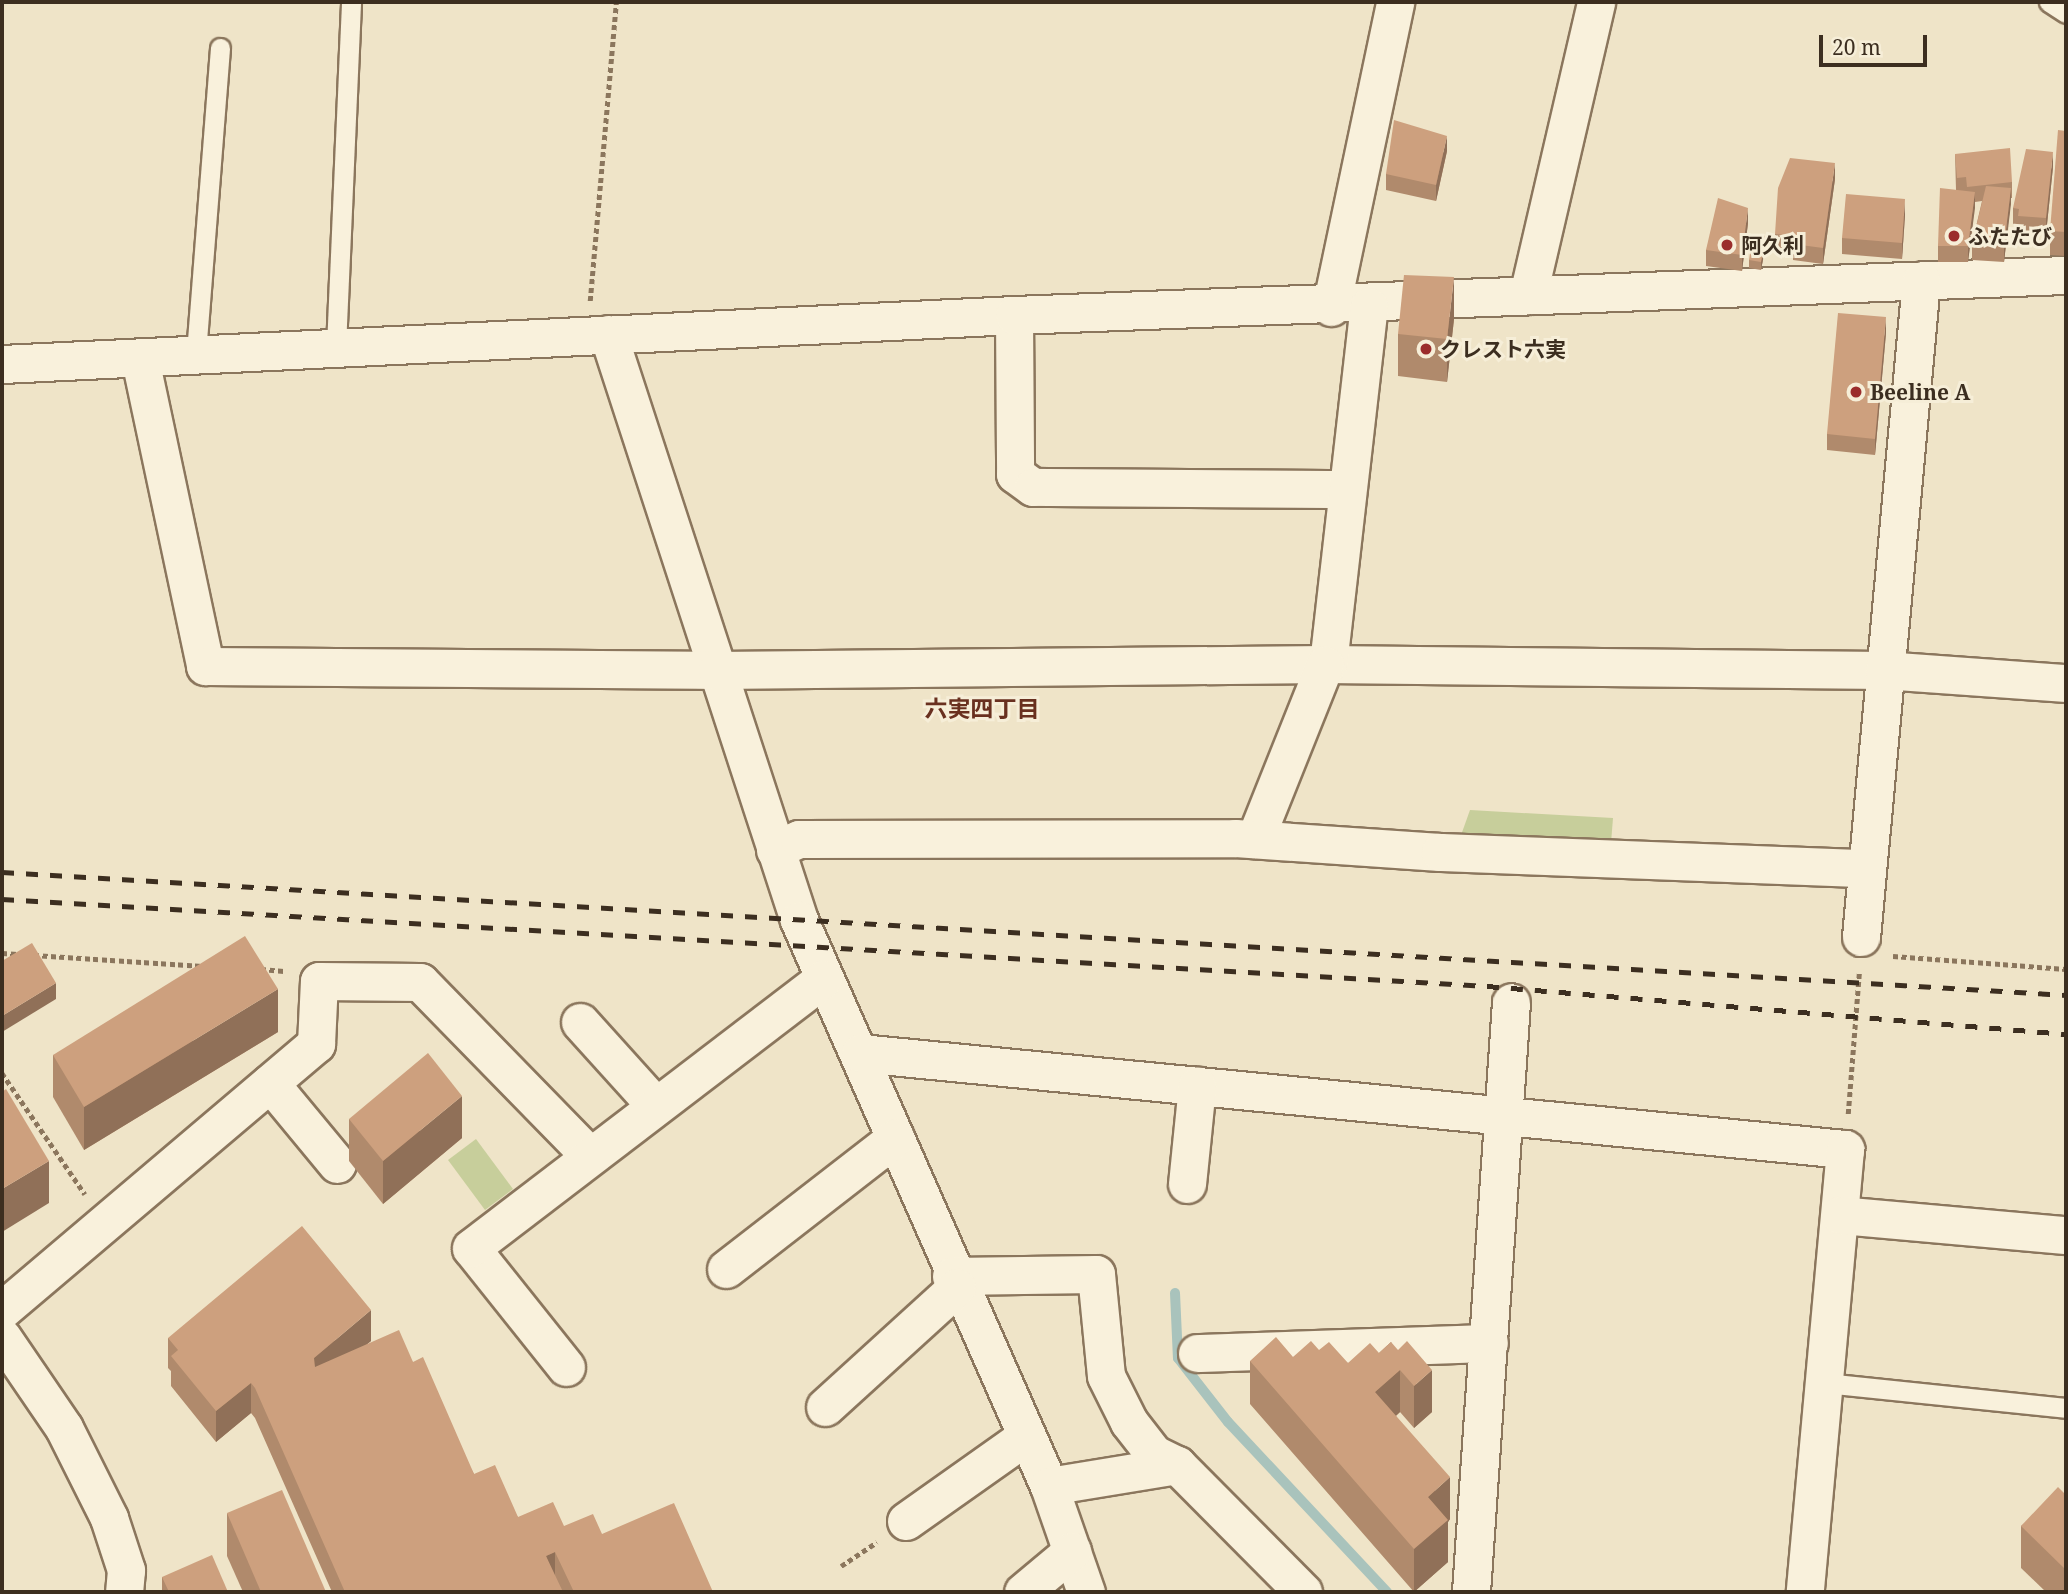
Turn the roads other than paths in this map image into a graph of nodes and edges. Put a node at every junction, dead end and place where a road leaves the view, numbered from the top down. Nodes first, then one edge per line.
1 (351, 2) edge
2 (1395, 2) edge
3 (1596, 2) edge
4 (2049, 2) edge
5 (2066, 13) edge
6 (220, 48) dead end
7 (2066, 275) edge
8 (1921, 281) junction
9 (1528, 295) junction
10 (1369, 306) junction
11 (1331, 307) junction
12 (1014, 315) junction
13 (597, 335) junction
14 (336, 347) junction
15 (196, 353) junction
16 (140, 359) junction
17 (2, 364) edge
18 (1345, 489) junction
19 (1327, 664) junction
20 (717, 670) junction
21 (1884, 670) junction
22 (2066, 683) edge
23 (1255, 839) junction
24 (775, 850) junction
25 (1866, 868) junction
26 (1872, 946) road end
27 (823, 979) junction
28 (1511, 1002) dead end
29 (580, 1022) dead end
30 (860, 1053) junction
31 (270, 1083) junction
32 (1197, 1086) junction
33 (656, 1106) junction
34 (1504, 1119) junction
35 (895, 1138) junction
36 (589, 1155) junction
37 (337, 1164) dead end
38 (1187, 1184) dead end
39 (1840, 1215) junction
40 (2066, 1235) edge
41 (726, 1269) dead end
42 (954, 1282) junction
43 (2, 1310) edge
44 (2, 1337) edge
45 (1489, 1343) junction
46 (1197, 1353) dead end
47 (566, 1367) dead end
48 (1825, 1382) junction
49 (825, 1407) dead end
50 (2066, 1408) edge
51 (1026, 1436) junction
52 (1177, 1465) junction
53 (1049, 1486) junction
54 (906, 1521) road end
55 (1072, 1551) junction
56 (124, 1592) edge
57 (1023, 1592) edge
58 (1086, 1592) edge
59 (1303, 1592) edge
60 (1471, 1592) edge
61 (1805, 1592) edge

1 - 14 lane
2 - 11 street
3 - 9 street
4 - 5 lane
6 - 15 lane
7 - 8 street
8 - 9 street
8 - 21 street
9 - 10 street
10 - 11 street
10 - 18 street
11 - 12 street
12 - 13 street
12 - 18 street
13 - 14 street
13 - 20 street
14 - 15 street
15 - 16 street
16 - 17 street
16 - 20 street
18 - 19 street
19 - 20 street
19 - 21 street
19 - 23 street
20 - 24 street
21 - 22 street
21 - 25 street
23 - 24 street
23 - 25 street
24 - 27 street
25 - 26 street
27 - 30 street
27 - 33 street
28 - 34 street
29 - 33 street
30 - 32 street
30 - 35 street
31 - 36 street
31 - 37 street
31 - 43 street
32 - 34 street
32 - 38 street
33 - 36 street
34 - 39 street
34 - 45 street
35 - 41 street
35 - 42 street
36 - 47 street
39 - 40 street
39 - 48 street
42 - 49 street
42 - 51 street
42 - 52 street
44 - 56 street
45 - 46 street
45 - 60 street
48 - 50 lane
48 - 61 street
51 - 53 street
51 - 54 street
52 - 53 street
52 - 59 street
53 - 55 street
55 - 57 street
55 - 58 street

